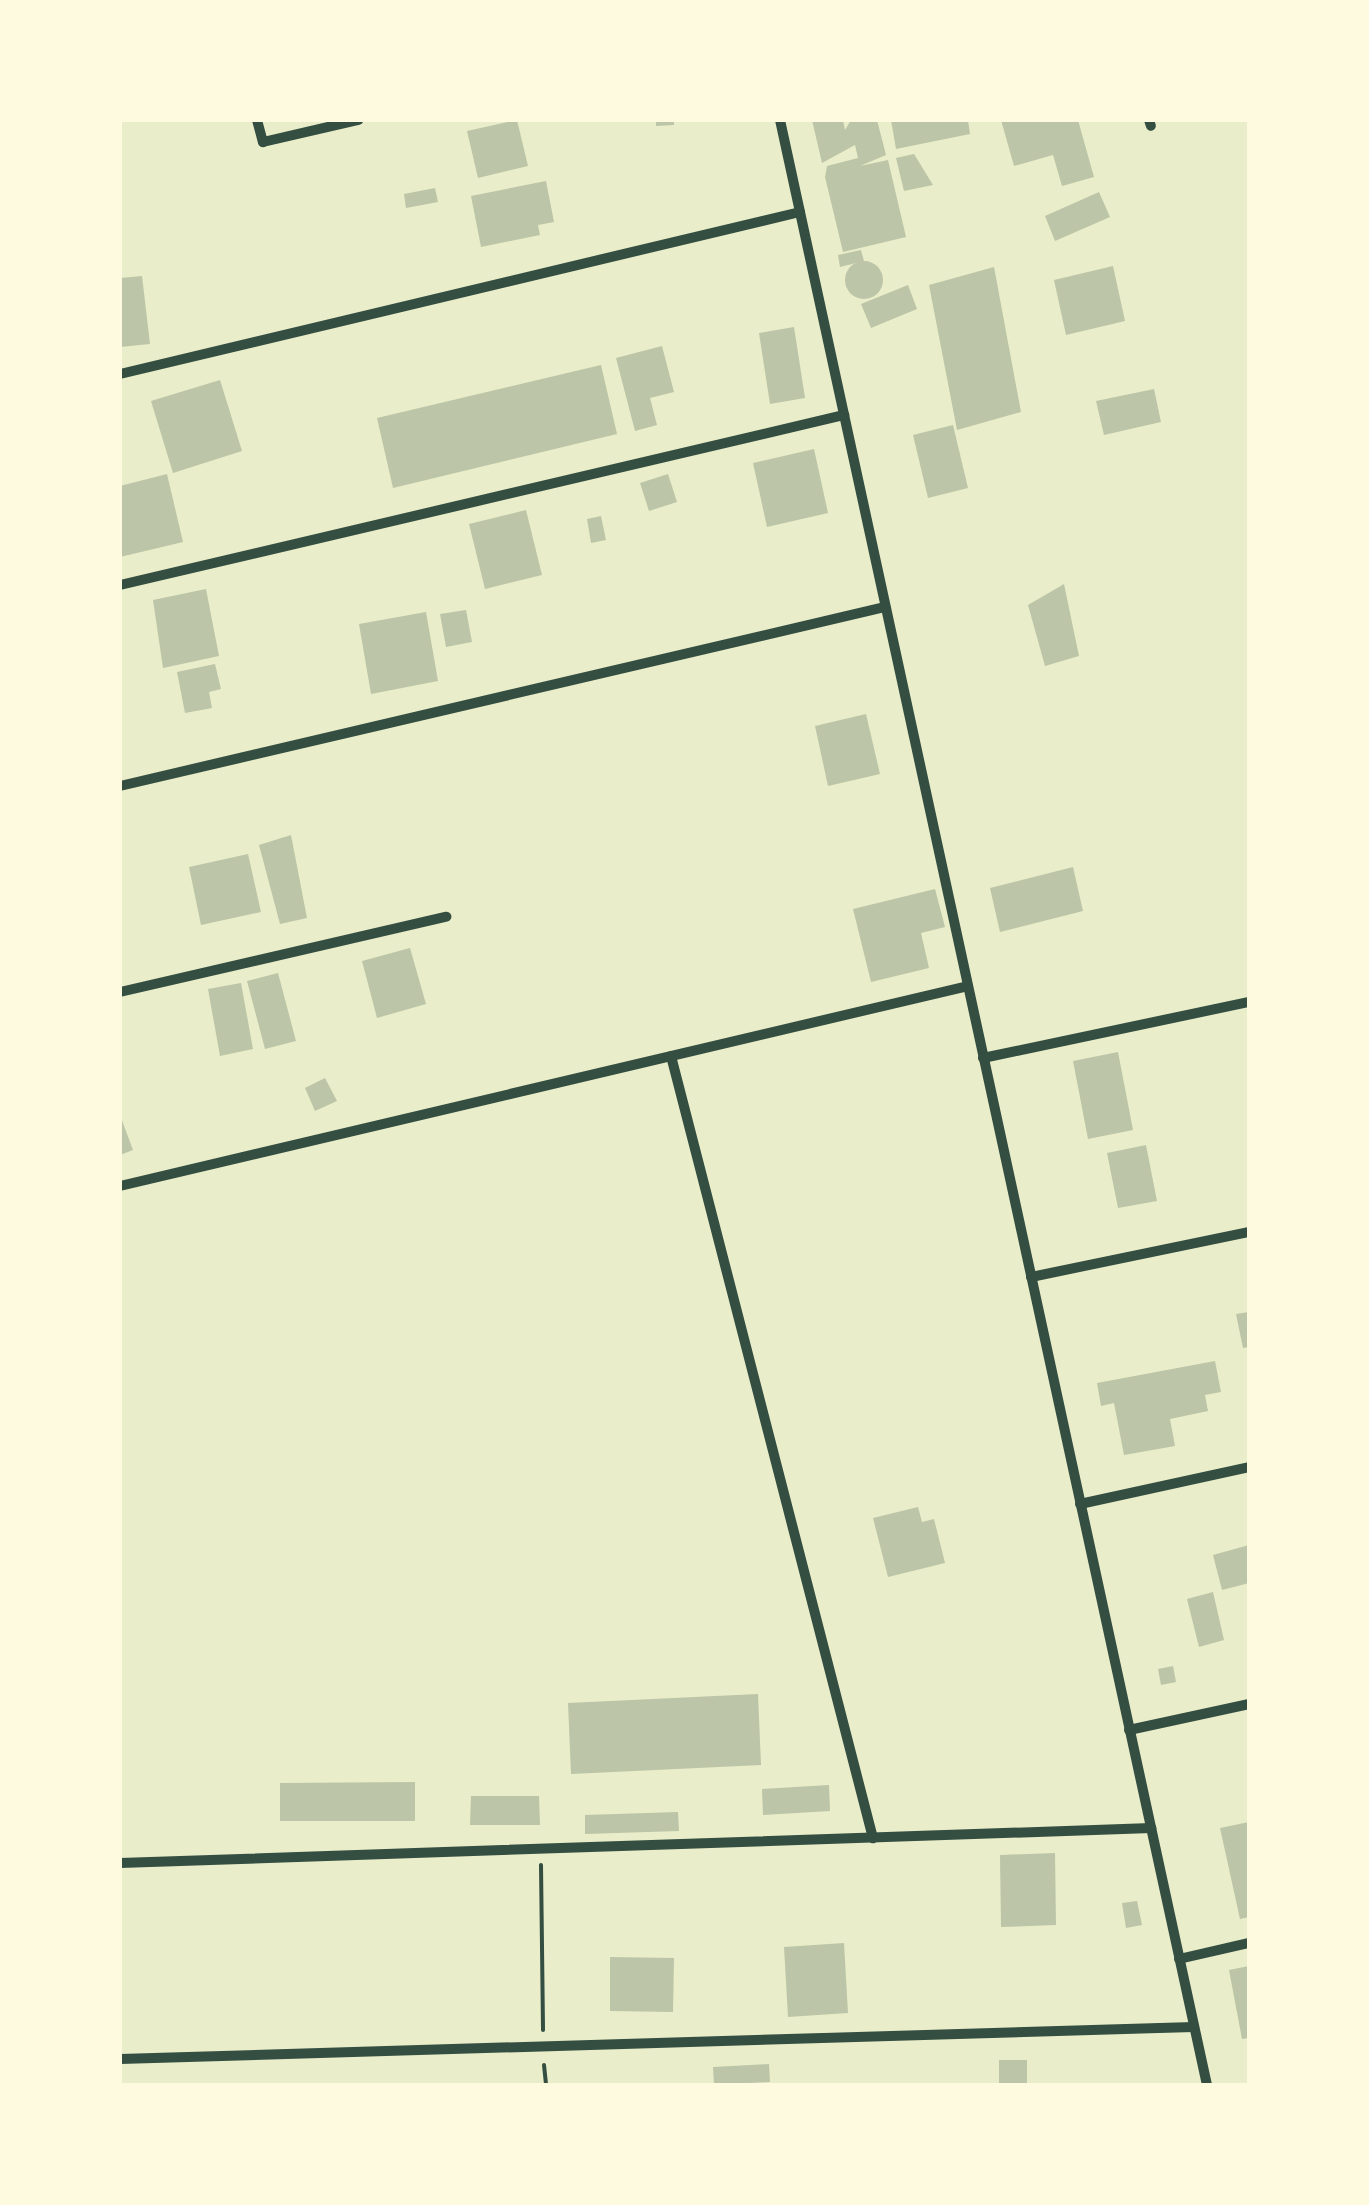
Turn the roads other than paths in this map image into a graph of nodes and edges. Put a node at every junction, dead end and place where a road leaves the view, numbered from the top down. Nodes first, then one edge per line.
1 (257, 120) edge
2 (358, 120) edge
3 (780, 120) edge
4 (800, 212) junction
5 (120, 374) edge
6 (844, 415) junction
7 (120, 584) edge
8 (886, 607) junction
9 (120, 786) edge
10 (446, 917) dead end
11 (968, 986) junction
12 (120, 992) edge
13 (1249, 1002) edge
14 (671, 1056) junction
15 (983, 1058) junction
16 (120, 1186) edge
17 (1249, 1232) edge
18 (1031, 1277) junction
19 (1249, 1467) edge
20 (1080, 1504) junction
21 (1249, 1704) edge
22 (1130, 1730) junction
23 (1151, 1828) junction
24 (874, 1838) junction
25 (120, 1863) edge
26 (1249, 1944) edge
27 (1179, 1959) junction
28 (1194, 2027) junction
29 (120, 2059) edge
30 (1206, 2085) edge

1 - 2 street
3 - 4 street
4 - 5 street
4 - 6 street
6 - 7 street
6 - 8 street
8 - 9 street
8 - 11 street
10 - 12 street
11 - 14 street
11 - 15 street
13 - 15 street
14 - 16 street
14 - 24 street
15 - 18 street
17 - 18 street
18 - 20 street
19 - 20 street
20 - 22 street
21 - 22 street
22 - 23 street
23 - 24 street
23 - 27 street
24 - 25 street
26 - 27 street
27 - 28 street
28 - 29 street
28 - 30 street

